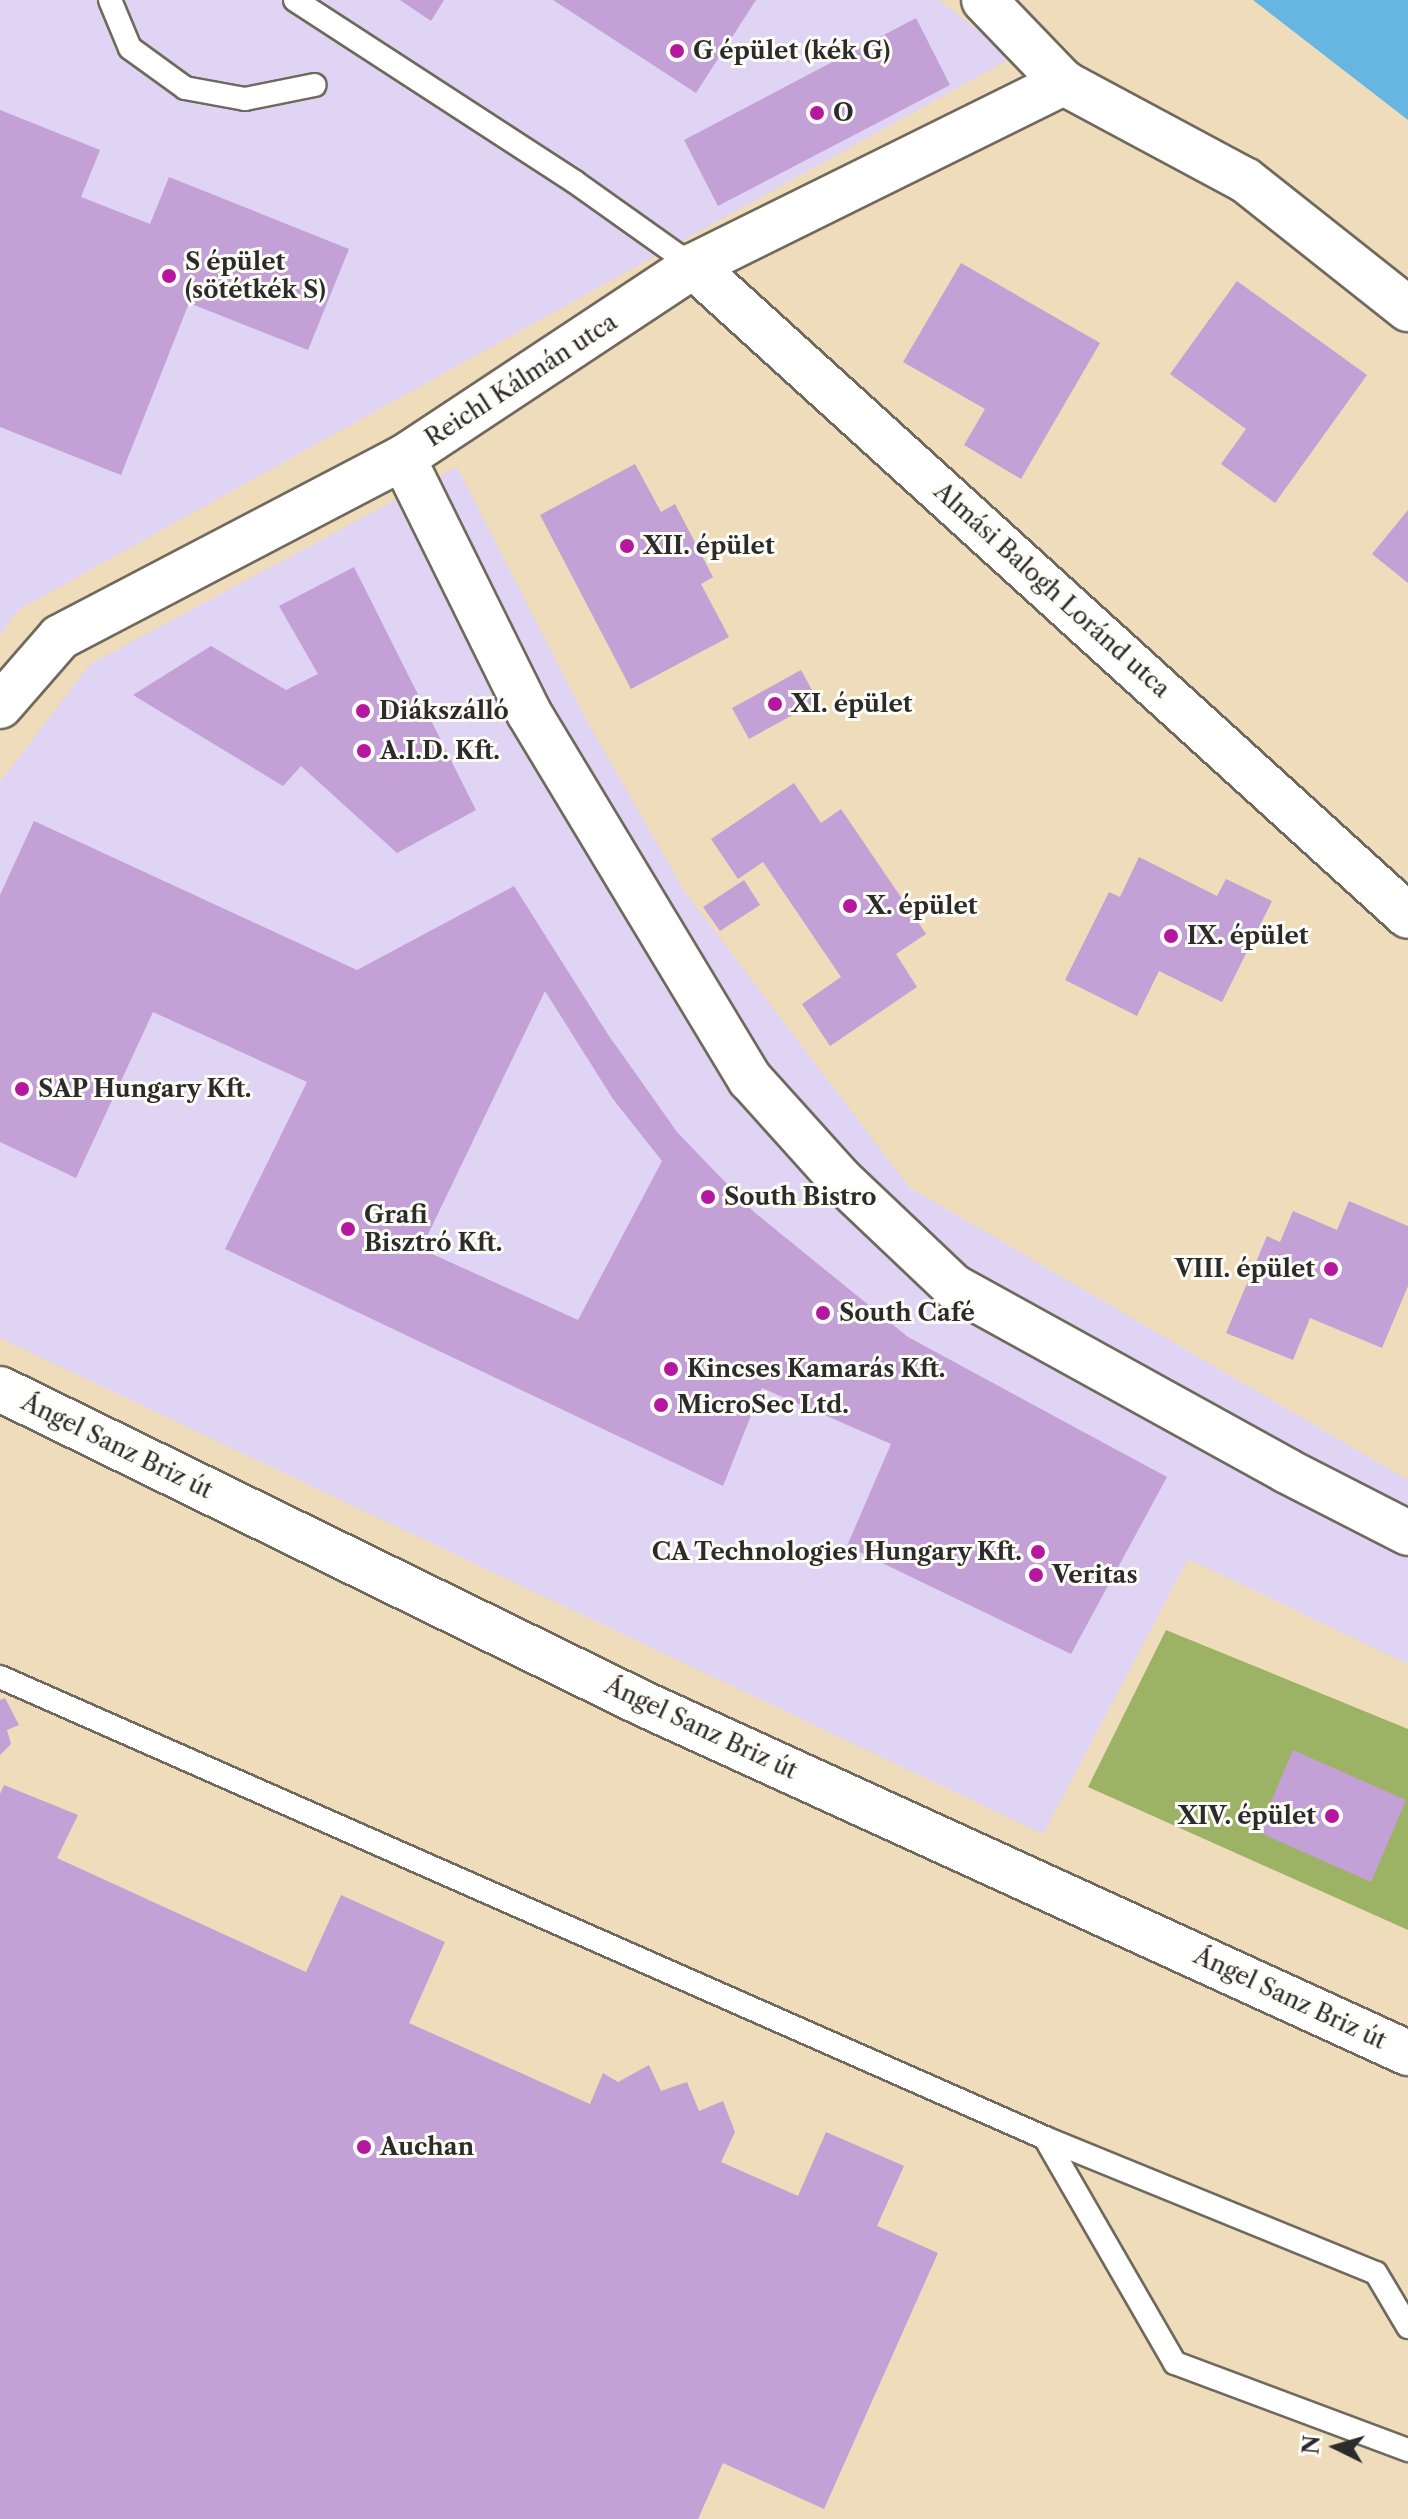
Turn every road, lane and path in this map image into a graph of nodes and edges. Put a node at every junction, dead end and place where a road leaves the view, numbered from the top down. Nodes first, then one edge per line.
1 (110, 0) edge
2 (295, 0) edge
3 (984, 0) edge
4 (1064, 83) junction
5 (315, 85) dead end
6 (693, 266) junction
7 (1408, 309) edge
8 (403, 458) junction
9 (0, 706) edge
10 (1408, 916) edge
11 (0, 1389) edge
12 (1405, 1522) edge
13 (0, 1677) edge
14 (1408, 2053) edge
15 (1045, 2138) junction
16 (1408, 2327) edge
17 (1408, 2450) edge

1 - 5 lane
2 - 6 lane
3 - 4 street
4 - 6 street, Reichl Kálmán utca
4 - 7 street
6 - 8 street, Reichl Kálmán utca
6 - 10 street, Almási Balogh Loránd utca
8 - 9 street, Reichl Kálmán utca
8 - 12 street
11 - 14 street, Ángel Sanz Briz út
13 - 15 lane
15 - 16 lane
15 - 17 lane

